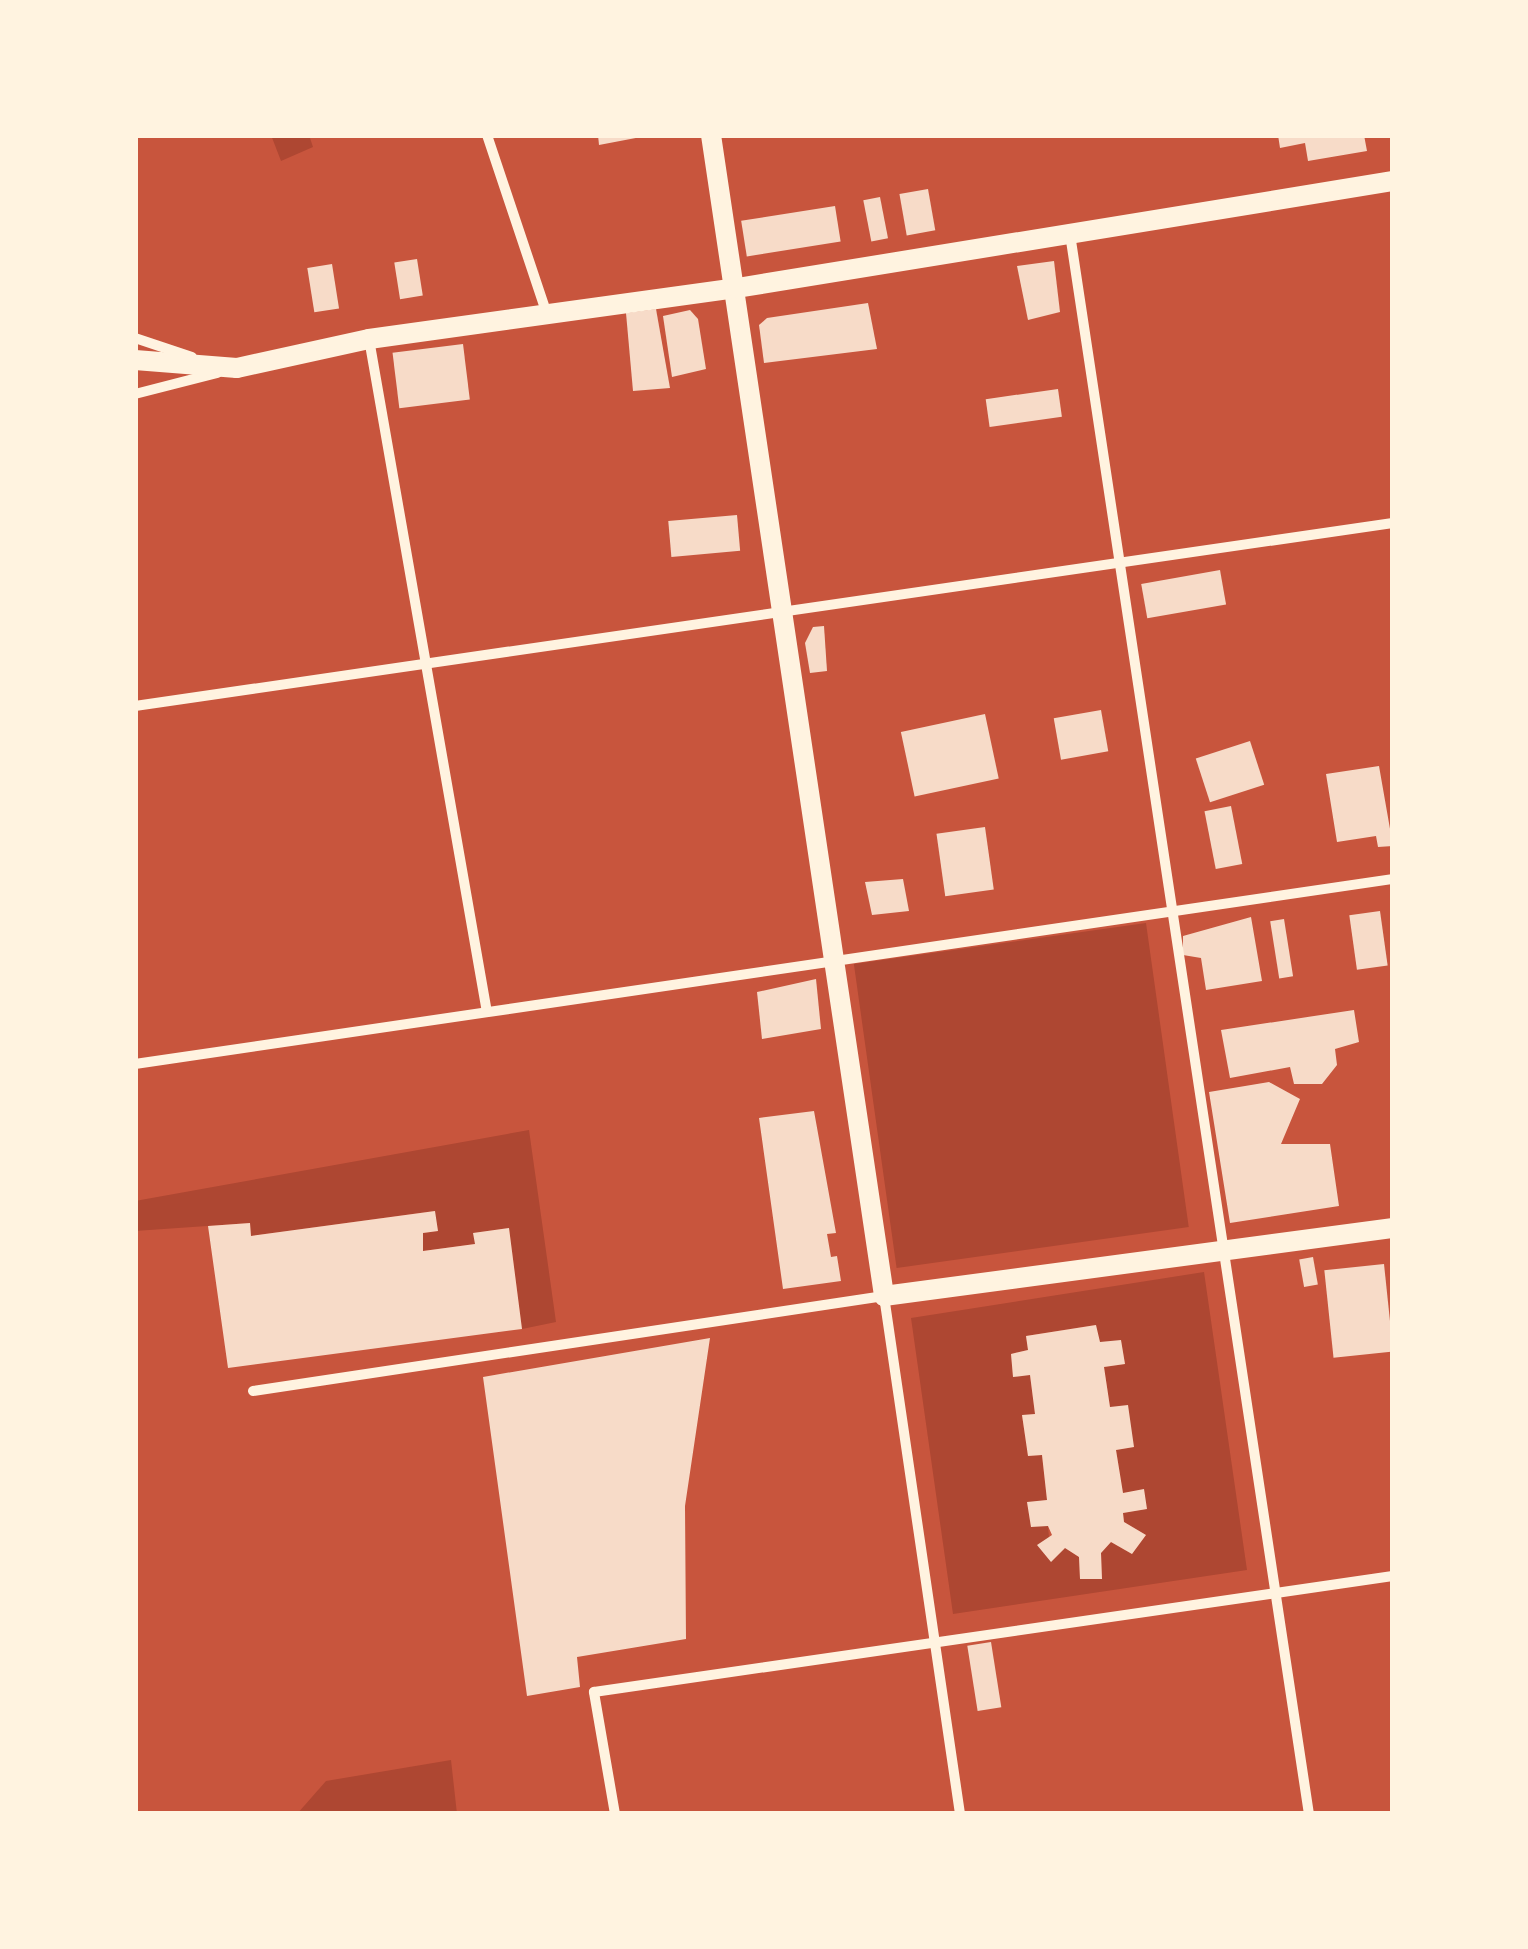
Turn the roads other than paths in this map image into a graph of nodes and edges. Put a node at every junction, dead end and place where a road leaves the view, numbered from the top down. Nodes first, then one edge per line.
1 (487, 135) edge
2 (711, 135) edge
3 (1393, 181) edge
4 (1070, 234) junction
5 (737, 288) junction
6 (546, 311) junction
7 (135, 338) edge
8 (369, 340) junction
9 (135, 360) edge
10 (237, 368) junction
11 (135, 394) edge
12 (1393, 523) edge
13 (1117, 566) junction
14 (786, 613) junction
15 (426, 668) junction
16 (135, 706) edge
17 (1393, 879) edge
18 (1168, 913) junction
19 (836, 956) junction
20 (487, 1012) junction
21 (135, 1064) edge
22 (1393, 1228) edge
23 (1220, 1253) junction
24 (884, 1296) junction
25 (253, 1391) dead end
26 (1393, 1576) edge
27 (1276, 1593) junction
28 (934, 1638) junction
29 (614, 1814) edge
30 (960, 1814) edge
31 (1309, 1814) edge

1 - 6 street
2 - 5 main road
3 - 4 main road
4 - 5 main road
4 - 13 street
5 - 6 main road
5 - 14 main road
6 - 8 main road
7 - 10 street
8 - 10 main road
8 - 15 street
9 - 10 main road
10 - 11 street
12 - 13 street
13 - 14 street
13 - 18 street
14 - 15 street
14 - 19 main road
15 - 16 street
15 - 20 street
17 - 18 street
18 - 19 street
18 - 23 street
19 - 20 street
19 - 24 main road
20 - 21 street
22 - 23 main road
23 - 24 main road
23 - 27 street
24 - 25 street
24 - 28 street
26 - 27 street
27 - 28 street
27 - 31 street
28 - 29 street
28 - 30 street

